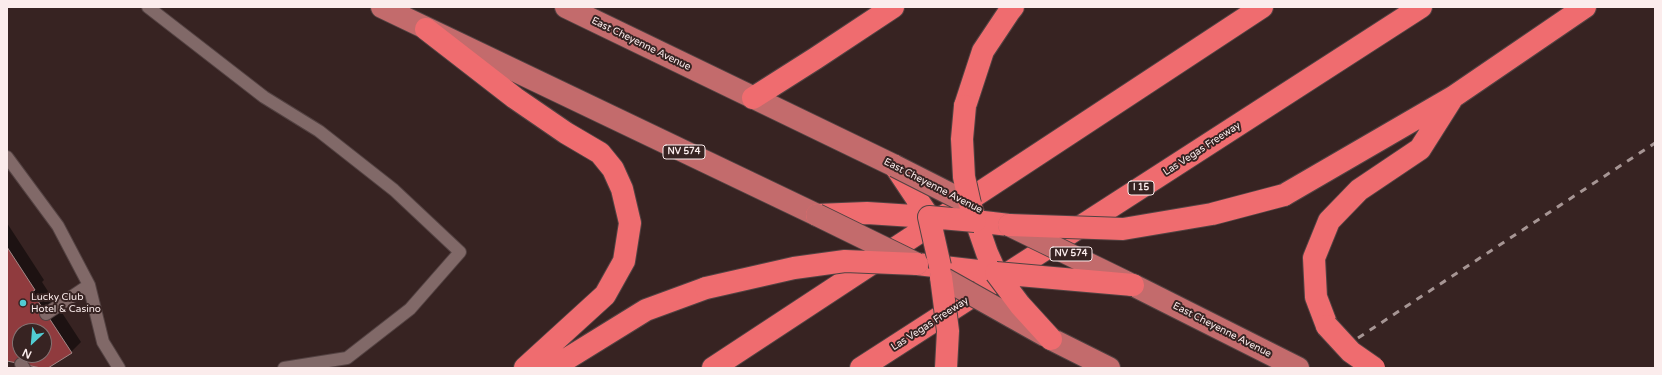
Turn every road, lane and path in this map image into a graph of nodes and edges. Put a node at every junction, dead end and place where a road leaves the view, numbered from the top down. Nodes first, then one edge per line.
1 (148, 7) edge
2 (382, 7) edge
3 (566, 7) edge
4 (893, 7) edge
5 (1013, 7) edge
6 (1262, 7) edge
7 (1421, 7) edge
8 (1585, 7) edge
9 (426, 29) junction
10 (1453, 97) junction
11 (753, 98) junction
12 (7, 157) edge
13 (895, 166) junction
14 (973, 213) junction
15 (817, 215) junction
16 (929, 217) junction
17 (1009, 225) junction
18 (917, 264) junction
19 (940, 272) junction
20 (996, 273) junction
21 (89, 285) junction
22 (1133, 285) junction
23 (46, 314) dead end
24 (1051, 339) junction
25 (120, 368) edge
26 (284, 368) edge
27 (525, 368) edge
28 (552, 368) edge
29 (713, 368) edge
30 (862, 368) edge
31 (946, 368) edge
32 (1109, 368) edge
33 (1298, 368) edge
34 (1374, 368) edge

1 - 26 lane
2 - 9 main road, NV 574
3 - 11 main road, East Cheyenne Avenue / NV 574
4 - 11 highway
5 - 14 highway, bridge
6 - 29 highway
7 - 30 highway, Las Vegas Freeway / I 15
8 - 10 highway
9 - 15 main road, NV 574
9 - 27 highway
10 - 17 highway, bridge
10 - 34 highway, bridge
11 - 13 main road, East Cheyenne Avenue / NV 574
12 - 21 lane
13 - 14 main road, East Cheyenne Avenue / NV 574, bridge
13 - 16 highway
14 - 16 highway, bridge
14 - 17 main road, East Cheyenne Avenue / NV 574
14 - 20 highway
15 - 16 highway
15 - 18 main road, NV 574, bridge
16 - 19 highway, bridge
17 - 22 main road, East Cheyenne Avenue / NV 574, bridge
18 - 19 main road, NV 574
18 - 28 highway, bridge
19 - 20 highway
19 - 24 main road, NV 574, bridge
19 - 31 highway, bridge
20 - 22 highway, bridge
20 - 24 highway, bridge
21 - 23 lane
21 - 25 lane
22 - 33 main road, East Cheyenne Avenue / NV 574
24 - 32 main road, NV 574

